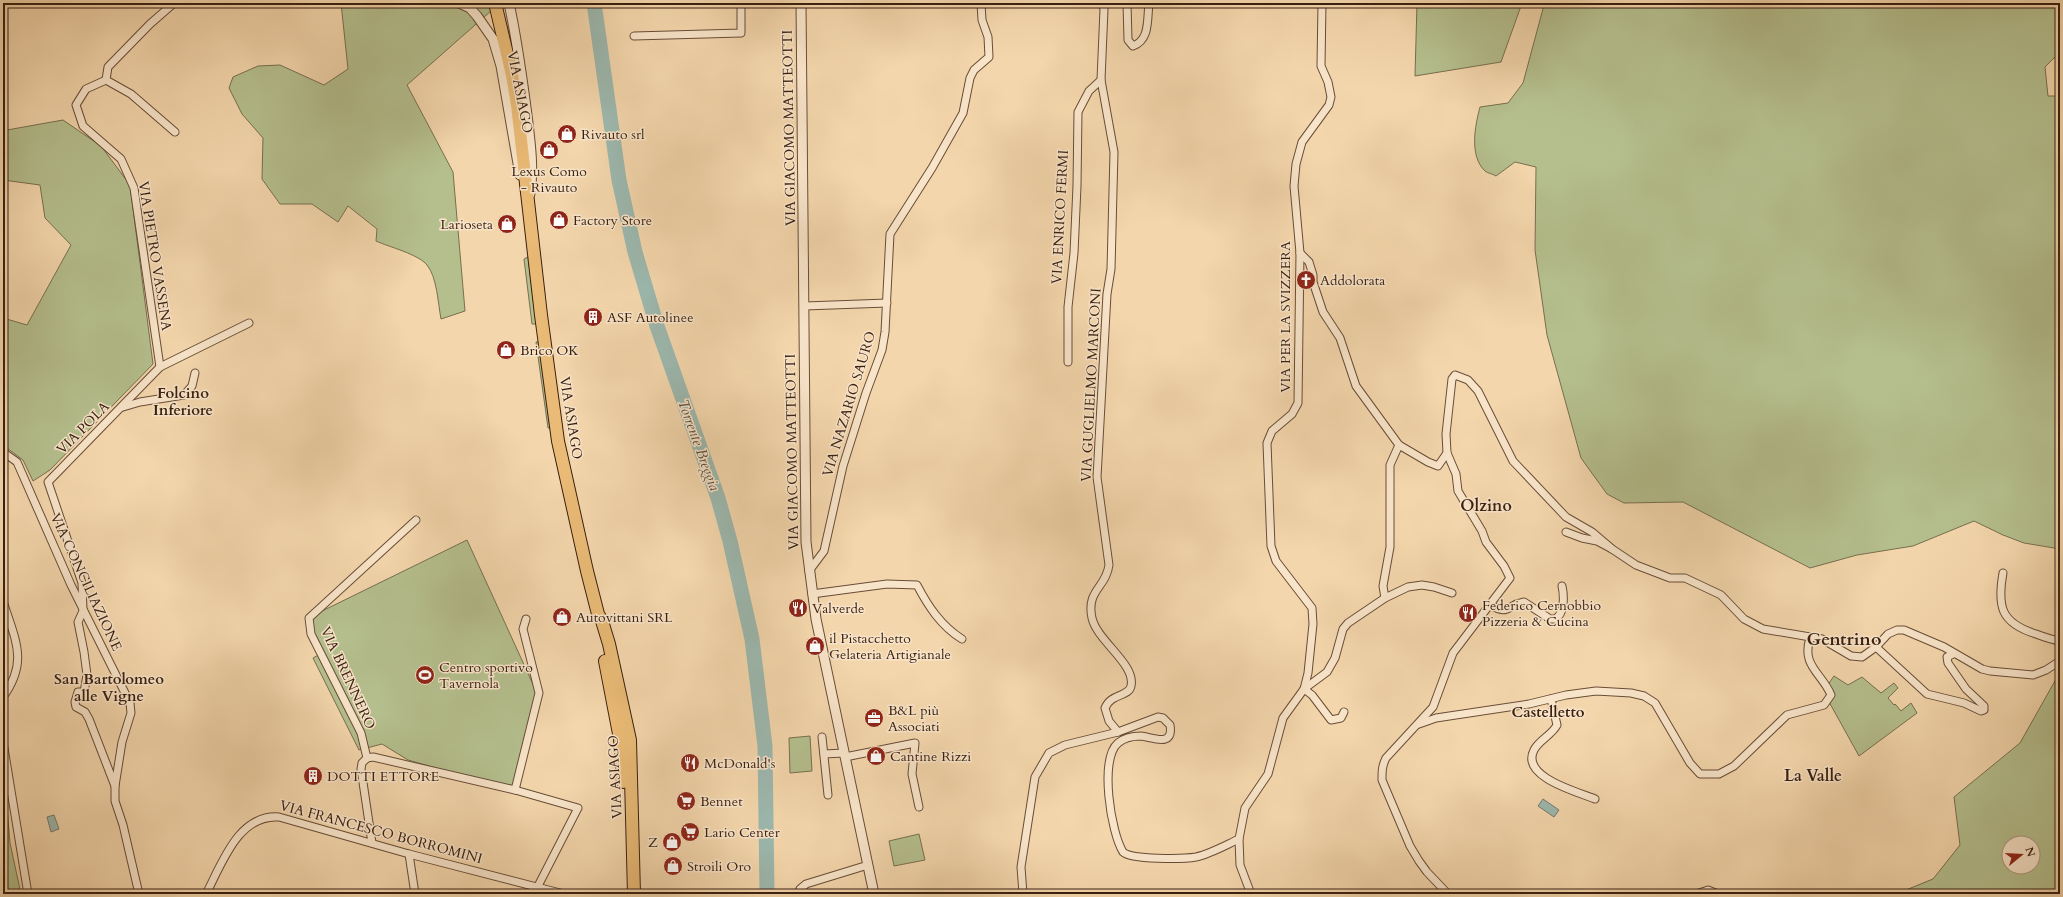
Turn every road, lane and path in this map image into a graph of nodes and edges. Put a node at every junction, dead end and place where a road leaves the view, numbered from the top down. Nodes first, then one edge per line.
1 (174, 3) edge
2 (458, 3) edge
3 (495, 3) edge
4 (509, 3) edge
5 (741, 3) edge
6 (801, 3) edge
7 (981, 3) edge
8 (1102, 3) edge
9 (1127, 3) edge
10 (1149, 3) edge
11 (1322, 3) edge
12 (467, 6) edge
13 (634, 36) dead end
14 (106, 80) junction
15 (1101, 80) junction
16 (175, 132) dead end
17 (528, 201) junction
18 (1300, 253) junction
19 (887, 303) junction
20 (805, 306) junction
21 (249, 323) dead end
22 (1068, 362) dead end
23 (160, 367) junction
24 (195, 373) dead end
25 (123, 407) junction
26 (1399, 445) junction
27 (3, 452) edge
28 (1447, 452) junction
29 (416, 520) dead end
30 (1566, 532) dead end
31 (1612, 549) junction
32 (809, 571) junction
33 (2003, 573) dead end
34 (1562, 586) dead end
35 (1452, 593) dead end
36 (812, 594) junction
37 (1385, 598) junction
38 (3, 601) edge
39 (1490, 605) junction
40 (83, 611) junction
41 (598, 614) junction
42 (526, 619) dead end
43 (1810, 638) junction
44 (962, 639) dead end
45 (2060, 641) edge
46 (1876, 647) junction
47 (1953, 654) junction
48 (2060, 661) edge
49 (1304, 689) junction
50 (3, 697) edge
51 (1551, 699) junction
52 (1344, 712) dead end
53 (1418, 725) junction
54 (1118, 732) junction
55 (822, 736) dead end
56 (3, 742) edge
57 (824, 754) junction
58 (845, 755) junction
59 (367, 758) junction
60 (115, 786) junction
61 (515, 790) junction
62 (828, 795) dead end
63 (1595, 799) dead end
64 (919, 807) dead end
65 (1239, 839) junction
66 (372, 843) junction
67 (409, 854) junction
68 (868, 865) junction
69 (538, 886) junction
70 (28, 894) edge
71 (139, 894) edge
72 (206, 894) edge
73 (415, 894) edge
74 (564, 894) edge
75 (626, 894) edge
76 (634, 894) edge
77 (798, 894) edge
78 (874, 894) edge
79 (1023, 894) edge
80 (1251, 894) edge
81 (1448, 894) edge
82 (1696, 894) edge
83 (1718, 894) edge

1 - 14 street
2 - 12 street, VIA ASIAGO
3 - 17 main road
4 - 17 street, VIA ASIAGO
5 - 13 street
6 - 20 street, VIA GIACOMO MATTEOTTI
7 - 19 street, VIA NAZARIO SAURO
8 - 15 street, VIA GUGLIELMO MARCONI
9 - 10 street
11 - 18 street, VIA PER LA SVIZZERA
12 - 17 street, VIA ASIAGO
14 - 16 street
14 - 23 street, VIA PIETRO VASSENA
15 - 22 street, VIA ENRICO FERMI
15 - 54 street, VIA GUGLIELMO MARCONI
17 - 41 main road, VIA ASIAGO
18 - 26 street
18 - 49 street, VIA PER LA SVIZZERA
19 - 20 street
19 - 32 street, VIA NAZARIO SAURO
20 - 32 street, VIA GIACOMO MATTEOTTI
21 - 23 street, VIA POLA
23 - 25 street, VIA POLA
24 - 25 street
25 - 40 street, VIA POLA
26 - 28 street
26 - 37 street
27 - 40 street, VIA CONCILIAZIONE
28 - 31 street
28 - 39 street
29 - 59 street, VIA BRENNERO
30 - 31 street
31 - 43 street
32 - 36 street, VIA GIACOMO MATTEOTTI
33 - 45 street
34 - 39 street
35 - 37 street
36 - 44 street
36 - 58 street, VIA GIACOMO MATTEOTTI
37 - 49 street
38 - 50 street
39 - 53 street
40 - 60 street, VIA CONCILIAZIONE
40 - 60 street
41 - 75 main road, VIA ASIAGO
41 - 76 main road, VIA ASIAGO
42 - 61 street
43 - 46 street
43 - 51 street
46 - 47 street
46 - 47 street
47 - 48 street
49 - 52 street
49 - 65 street
51 - 53 street
51 - 63 street
53 - 81 street
54 - 65 street
54 - 79 street
55 - 57 street
56 - 70 street
57 - 58 street
57 - 62 street
58 - 64 street
58 - 68 street, VIA GIACOMO MATTEOTTI
59 - 61 street
59 - 66 street, VIA BRENNERO
60 - 71 street, VIA CONCILIAZIONE
61 - 69 street
65 - 80 street
66 - 67 street, VIA FRANCESCO BORROMINI
66 - 72 street, VIA FRANCESCO BORROMINI
67 - 69 street, VIA FRANCESCO BORROMINI
67 - 73 street
68 - 77 street
68 - 78 street, VIA GIACOMO MATTEOTTI
69 - 74 street, VIA FRANCESCO BORROMINI
82 - 83 street

